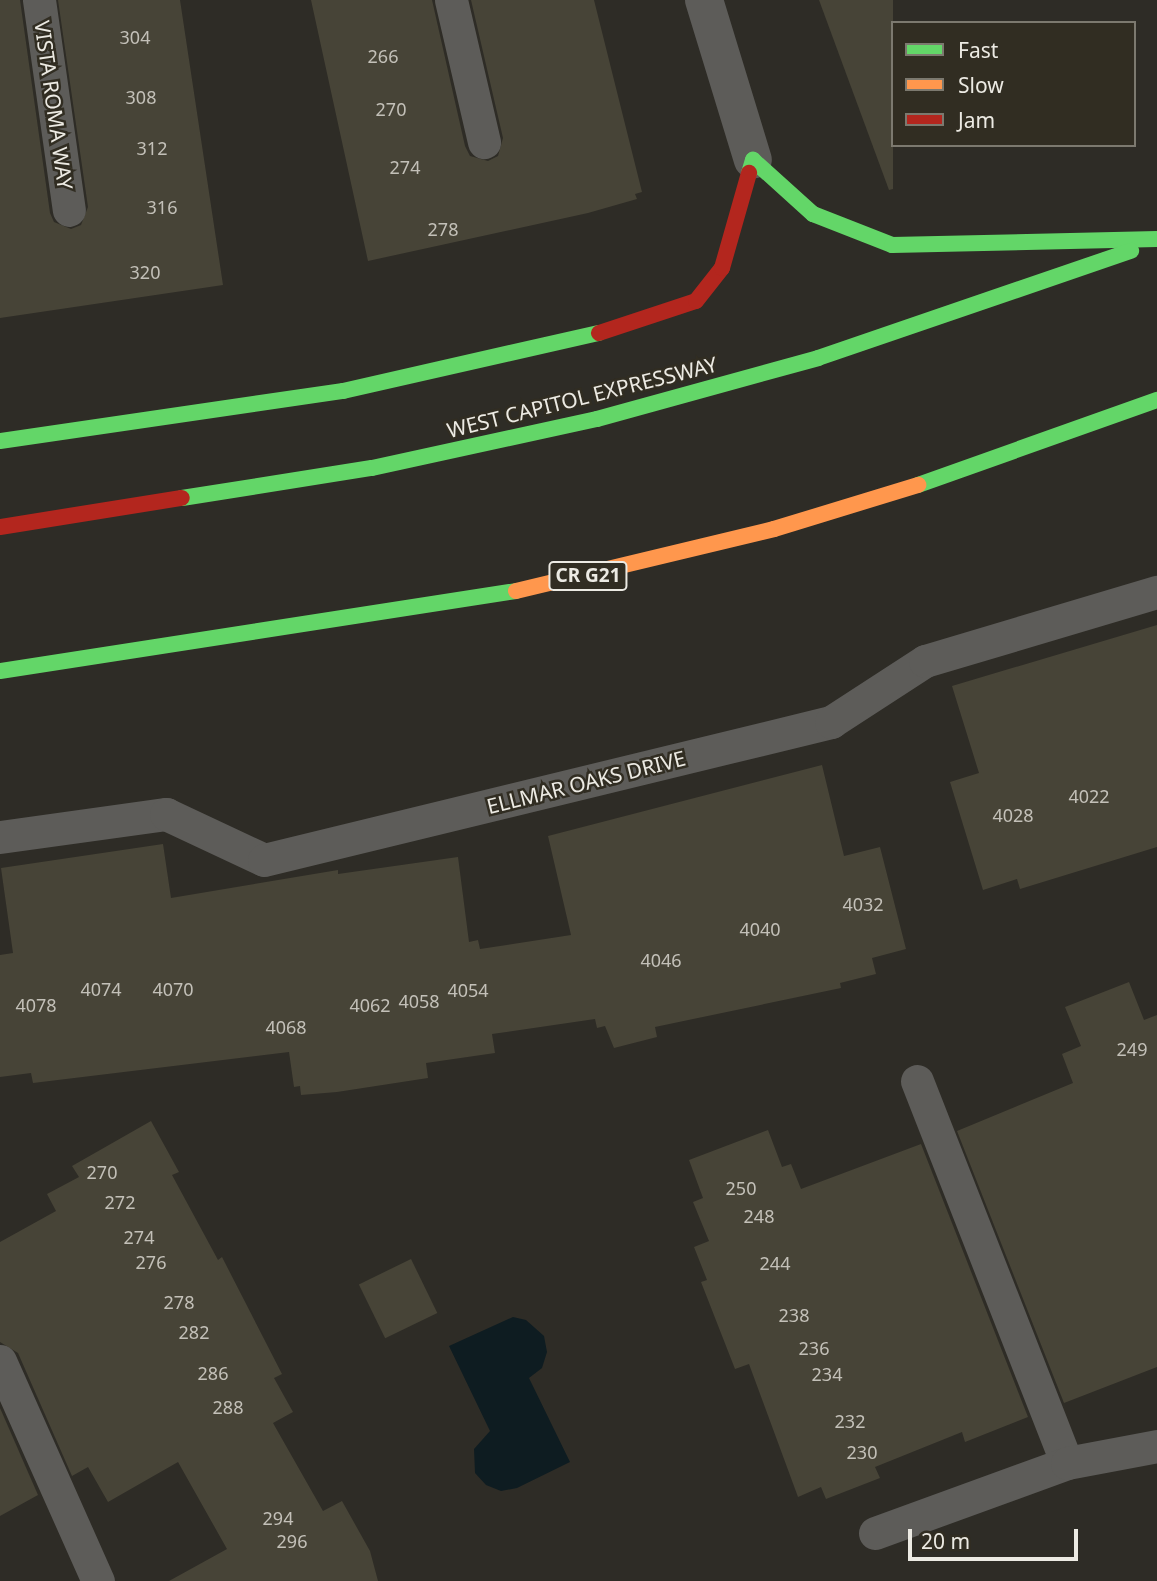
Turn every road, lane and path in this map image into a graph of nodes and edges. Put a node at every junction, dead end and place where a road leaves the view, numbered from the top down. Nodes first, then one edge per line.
1 (39, 0) edge
2 (451, 0) edge
3 (705, 0) edge
4 (484, 142) dead end
5 (753, 160) junction
6 (69, 210) dead end
7 (1157, 240) edge
8 (1157, 400) edge
9 (0, 442) edge
10 (0, 527) edge
11 (1157, 592) edge
12 (0, 671) edge
13 (0, 837) edge
14 (917, 1081) dead end
15 (0, 1362) edge
16 (1157, 1446) edge
17 (1067, 1463) junction
18 (875, 1533) dead end
19 (98, 1581) edge

1 - 6 lane, VISTA ROMA WAY
2 - 4 lane
3 - 5 street
5 - 7 highway
5 - 9 highway
7 - 10 highway, WEST CAPITOL EXPRESSWAY
8 - 12 highway, CR G21
11 - 13 lane, ELLMAR OAKS DRIVE
14 - 17 lane
15 - 19 lane
16 - 17 lane
17 - 18 lane

